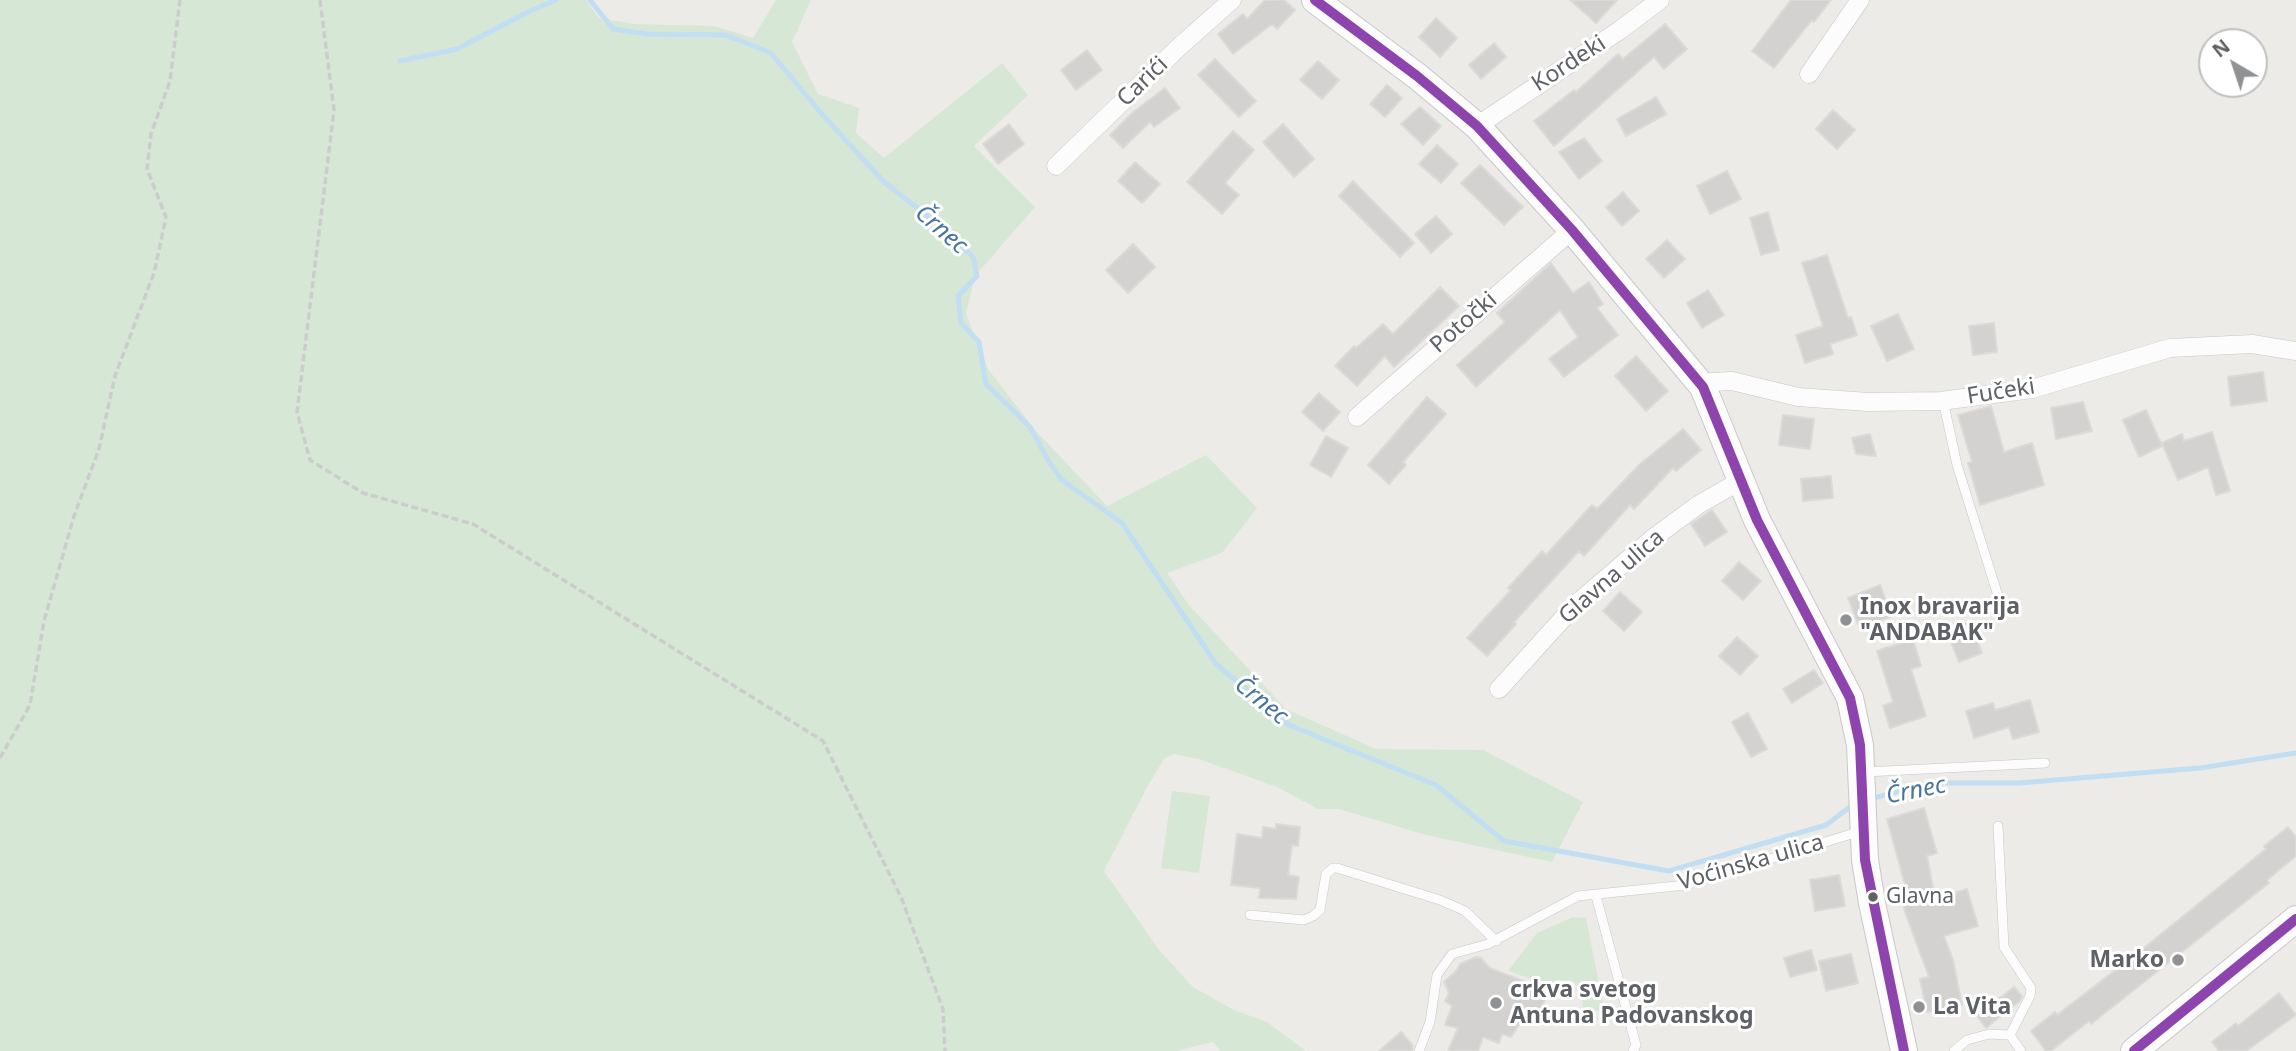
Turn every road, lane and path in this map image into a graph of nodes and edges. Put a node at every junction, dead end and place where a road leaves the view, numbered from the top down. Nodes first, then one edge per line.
1 (180, 0) edge
2 (320, 0) edge
3 (1232, 0) edge
4 (1315, 0) edge
5 (1660, 0) edge
6 (1860, 0) edge
7 (1810, 74) dead end
8 (1477, 126) junction
9 (1056, 166) dead end
10 (1572, 230) junction
11 (2296, 351) edge
12 (1703, 387) junction
13 (1943, 400) junction
14 (1357, 417) dead end
15 (1740, 481) junction
16 (2000, 602) dead end
17 (1499, 689) dead end
18 (0, 758) edge
19 (2045, 762) dead end
20 (1861, 802) junction
21 (1998, 826) dead end
22 (1596, 896) junction
23 (1250, 915) dead end
24 (2296, 919) edge
25 (1496, 941) junction
26 (2010, 1035) junction
27 (945, 1051) edge
28 (1419, 1051) edge
29 (1633, 1051) edge
30 (1904, 1051) edge
31 (1954, 1051) edge
32 (2021, 1051) edge
33 (2134, 1051) edge

1 - 18 path
2 - 27 path
3 - 9 street, Carići
4 - 8 street
5 - 8 street, Kordeki
6 - 7 street
8 - 10 street
10 - 12 street
10 - 14 street, Potočki
11 - 13 street, Fučeki
12 - 13 street, Fučeki
12 - 15 street
13 - 16 lane
15 - 17 street, Glavna ulica
15 - 20 street
19 - 20 lane, Voćinska ulica
20 - 22 lane, Voćinska ulica
20 - 30 street
21 - 26 lane
22 - 25 lane, Voćinska ulica
22 - 29 lane
23 - 25 lane
24 - 33 street
25 - 28 lane, Voćinska ulica
26 - 31 lane
26 - 32 lane

